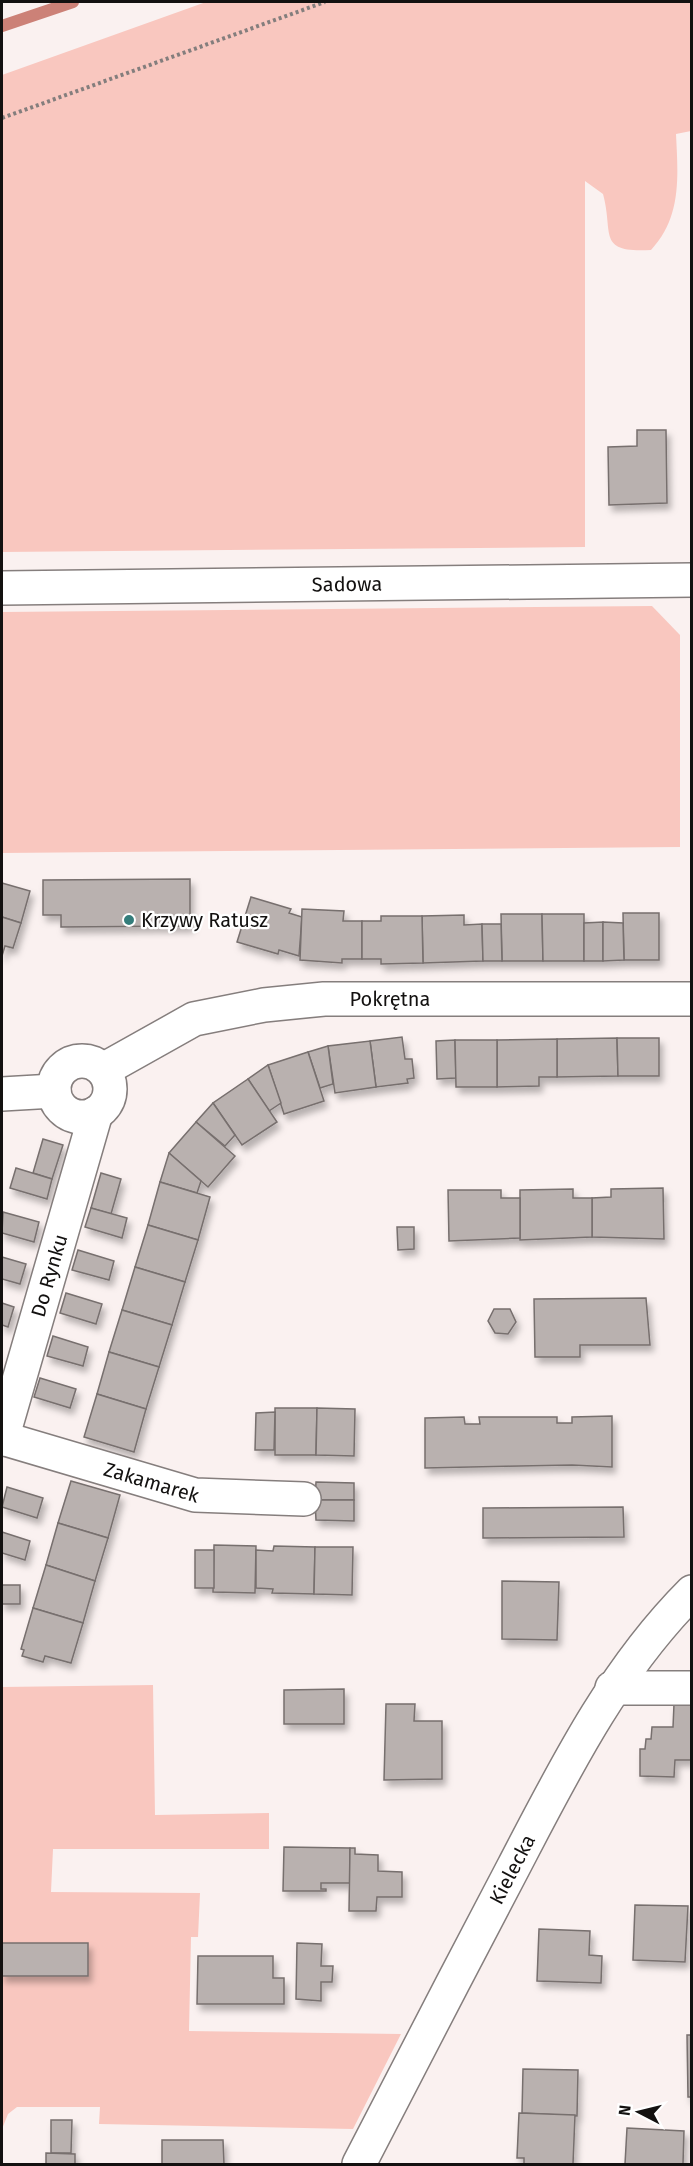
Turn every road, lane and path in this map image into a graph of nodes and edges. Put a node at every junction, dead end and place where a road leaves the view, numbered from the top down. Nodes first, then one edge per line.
1 (325, 2) edge
2 (2, 118) edge
3 (692, 580) edge
4 (2, 588) edge
5 (692, 999) edge
6 (103, 1070) junction
7 (54, 1090) junction
8 (2, 1094) edge
9 (96, 1113) junction
10 (2, 1438) edge
11 (304, 1499) dead end
12 (692, 1592) edge
13 (612, 1688) junction
14 (692, 1688) edge
15 (359, 2164) edge

1 - 2 path
3 - 4 street, Sadowa
5 - 6 street, Pokrętna
6 - 7 street
6 - 9 street
7 - 8 street
7 - 9 street
9 - 10 street, Do Rynku
10 - 11 street, Zakamarek
12 - 13 street, Kielecka
13 - 14 street
13 - 15 street, Kielecka

